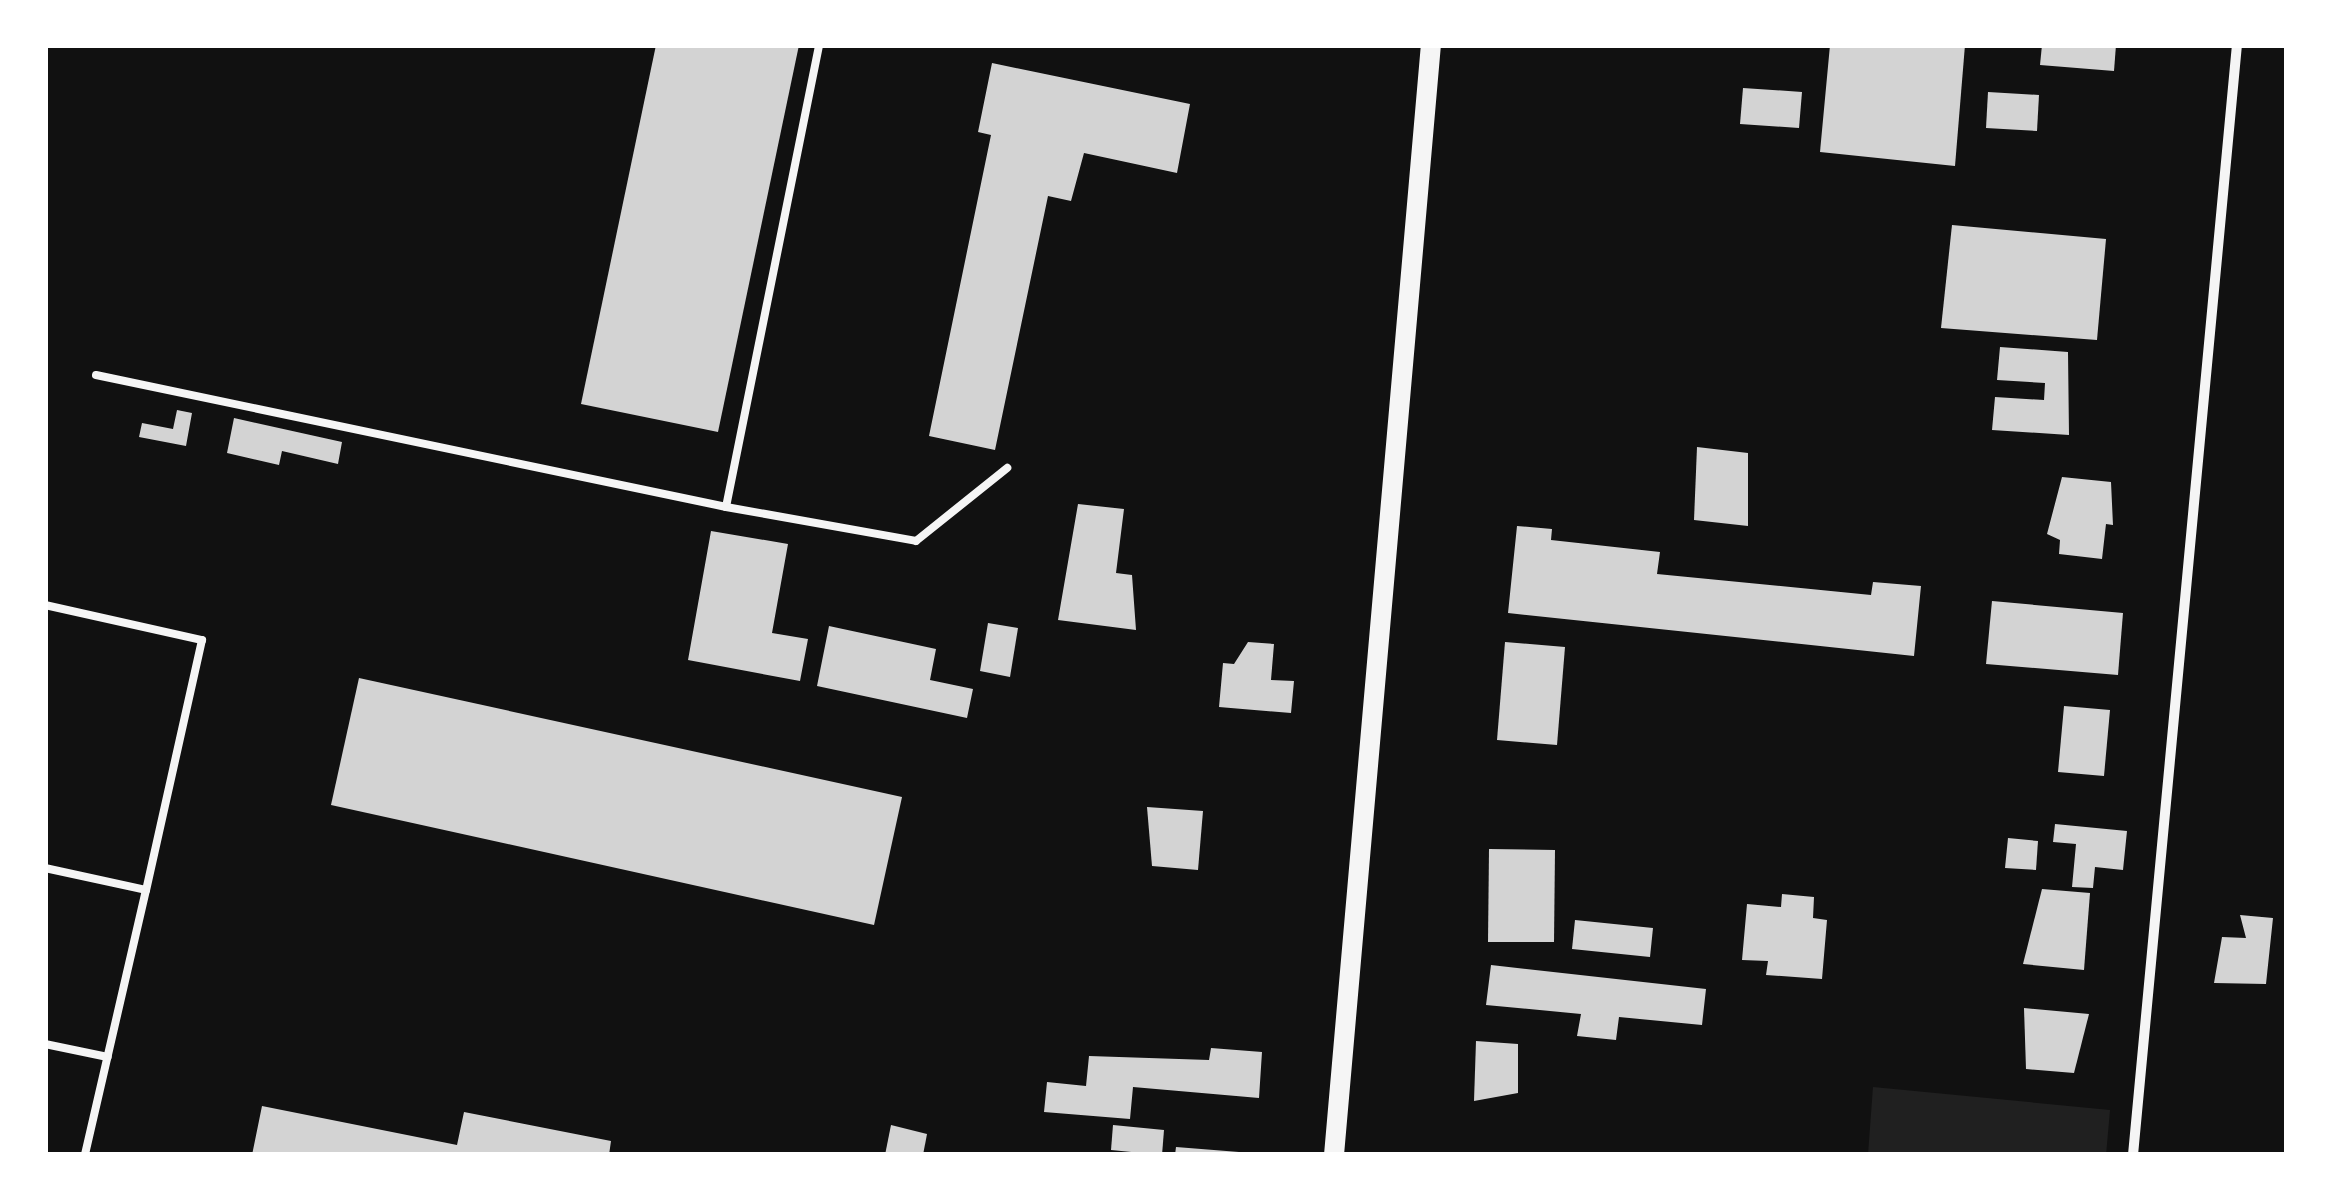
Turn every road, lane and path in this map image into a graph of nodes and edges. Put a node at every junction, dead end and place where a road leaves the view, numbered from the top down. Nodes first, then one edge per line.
1 (820, 45) edge
2 (1431, 45) edge
3 (2236, 45) edge
4 (96, 375) dead end
5 (1007, 468) dead end
6 (726, 507) junction
7 (45, 605) edge
8 (45, 868) edge
9 (146, 890) junction
10 (45, 1044) edge
11 (108, 1057) junction
12 (86, 1155) edge
13 (1334, 1155) edge
14 (2133, 1155) edge

1 - 6 lane
2 - 13 main road
3 - 14 street
4 - 6 lane
5 - 6 lane
7 - 9 lane
8 - 9 lane
9 - 11 lane
10 - 11 lane
11 - 12 lane

